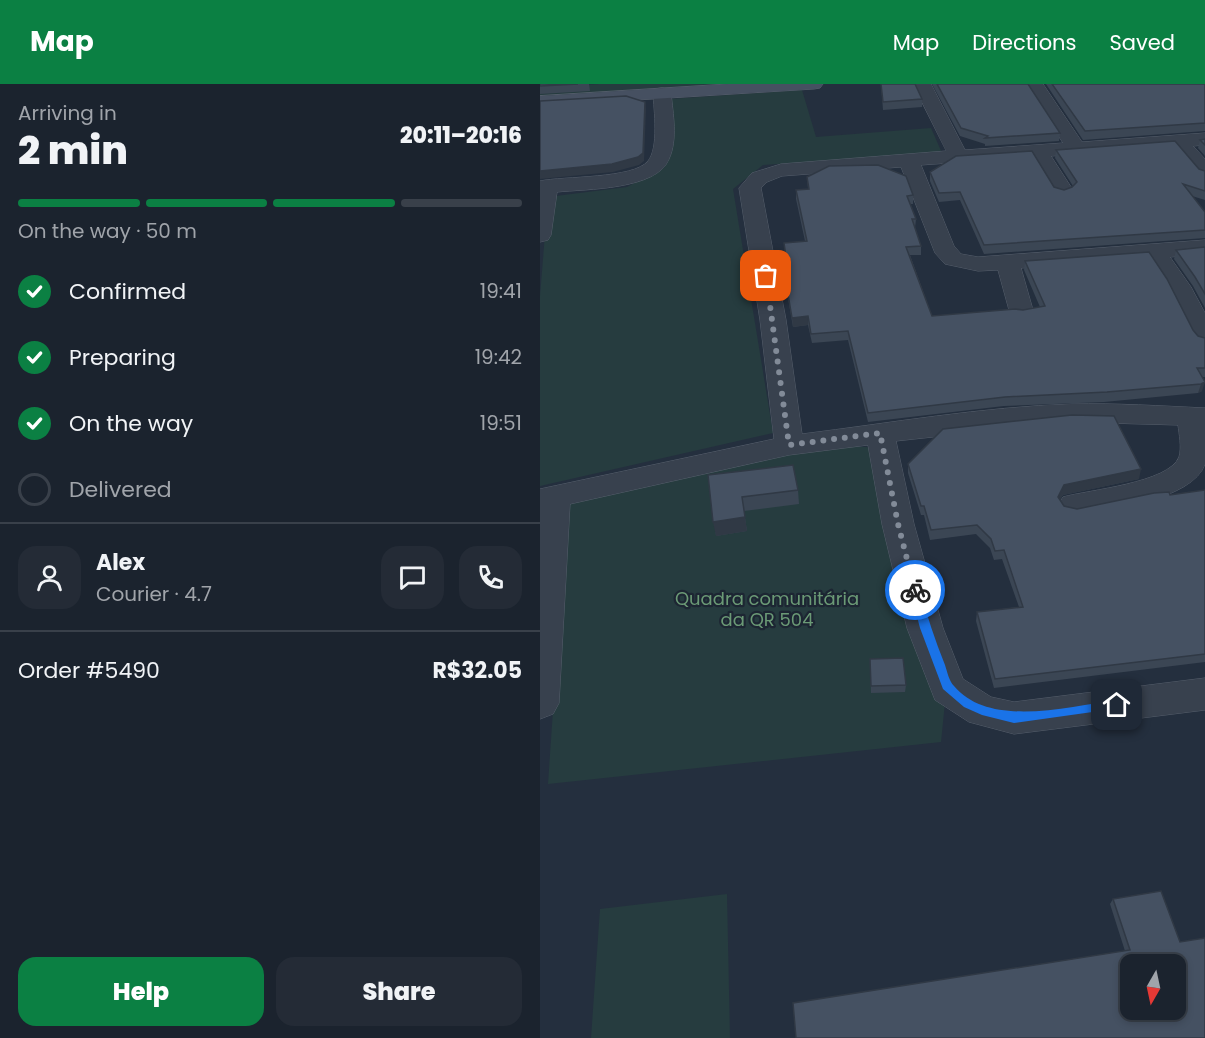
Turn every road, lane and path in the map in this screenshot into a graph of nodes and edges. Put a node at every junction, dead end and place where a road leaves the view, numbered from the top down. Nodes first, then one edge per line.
1 (814, 84) edge
2 (922, 84) edge
3 (1034, 84) edge
4 (662, 93) junction
5 (540, 101) edge
6 (1205, 139) edge
7 (1179, 141) junction
8 (1076, 147) junction
9 (1038, 150) junction
10 (958, 156) junction
11 (908, 159) junction
12 (1205, 172) edge
13 (544, 186) edge
14 (1062, 190) edge
15 (540, 235) edge
16 (1205, 247) edge
17 (1155, 252) junction
18 (1008, 263) junction
19 (1021, 310) edge
20 (1205, 338) edge
21 (1198, 417) edge
22 (880, 433) junction
23 (789, 445) junction
24 (547, 499) edge
25 (1074, 505) dead end
26 (1205, 694) edge
27 (540, 703) edge

1 - 4 street
2 - 10 street
3 - 8 street
4 - 5 street
4 - 13 street
6 - 7 street
7 - 8 street
7 - 12 street
8 - 9 street
9 - 10 street
9 - 14 street
10 - 11 street
11 - 18 street
11 - 23 street
13 - 15 street
16 - 17 street
17 - 18 street
17 - 20 street
18 - 19 street
21 - 22 street
21 - 25 street
22 - 23 street
22 - 26 street
23 - 24 street
24 - 27 street

